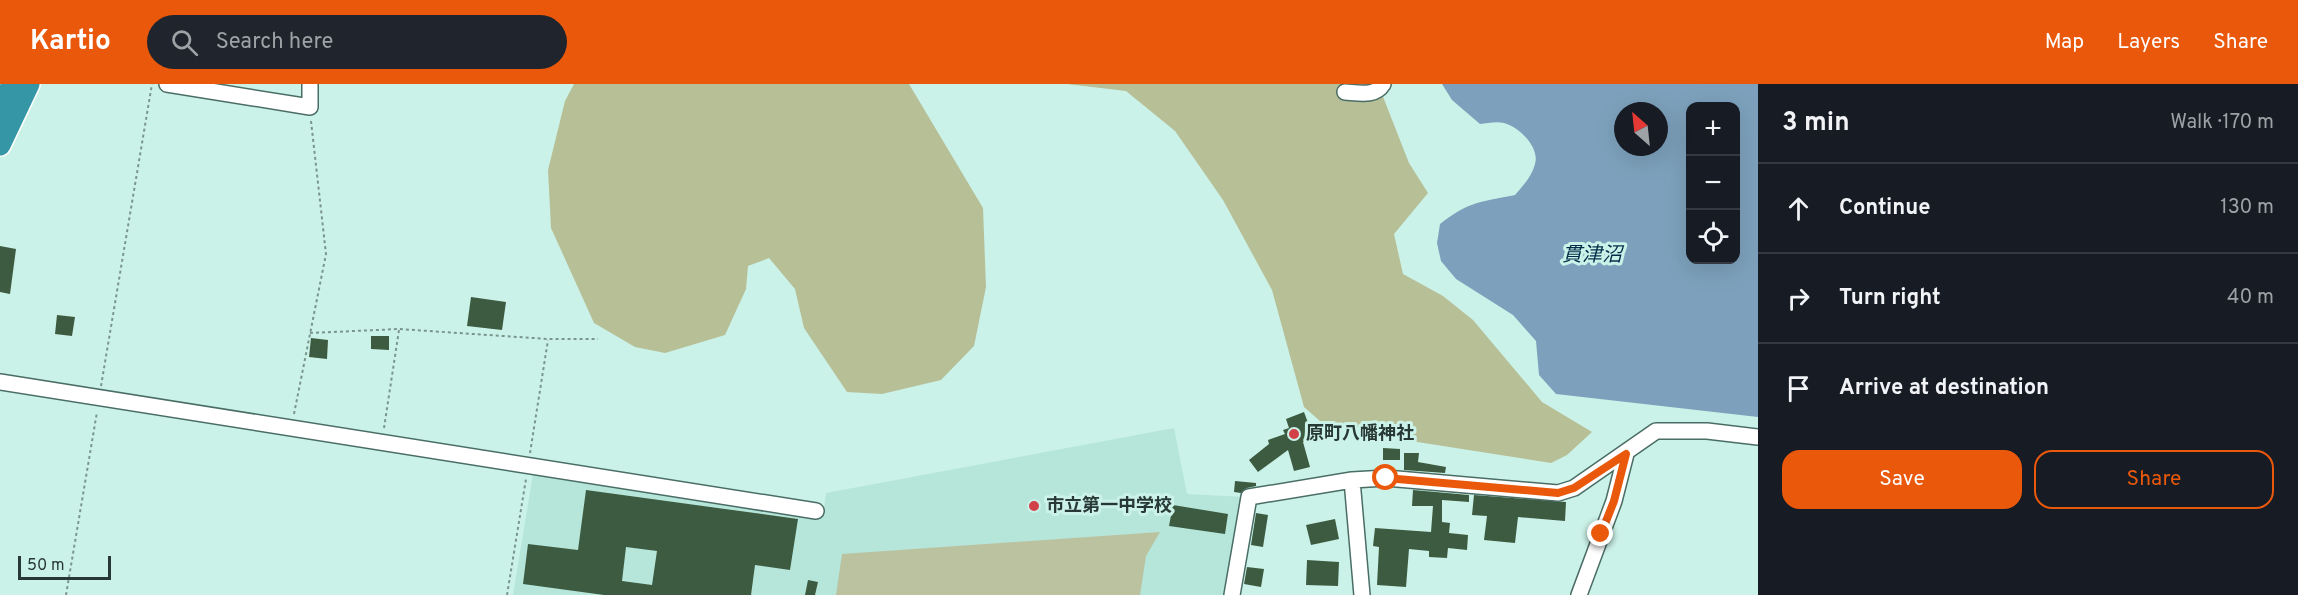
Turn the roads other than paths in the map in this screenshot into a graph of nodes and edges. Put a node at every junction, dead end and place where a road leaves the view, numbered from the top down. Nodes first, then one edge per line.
1 (12, 84) edge
2 (29, 84) edge
3 (167, 84) edge
4 (310, 84) edge
5 (1383, 84) edge
6 (1345, 92) dead end
7 (0, 111) edge
8 (0, 146) edge
9 (0, 382) edge
10 (1758, 437) edge
11 (1626, 454) junction
12 (1352, 480) junction
13 (816, 511) dead end
14 (1232, 595) edge
15 (1362, 595) edge
16 (1579, 595) edge

1 - 7 highway
2 - 8 highway
3 - 4 street
5 - 6 street
9 - 13 street
10 - 11 street
11 - 12 street
11 - 16 street
12 - 14 street
12 - 15 street

